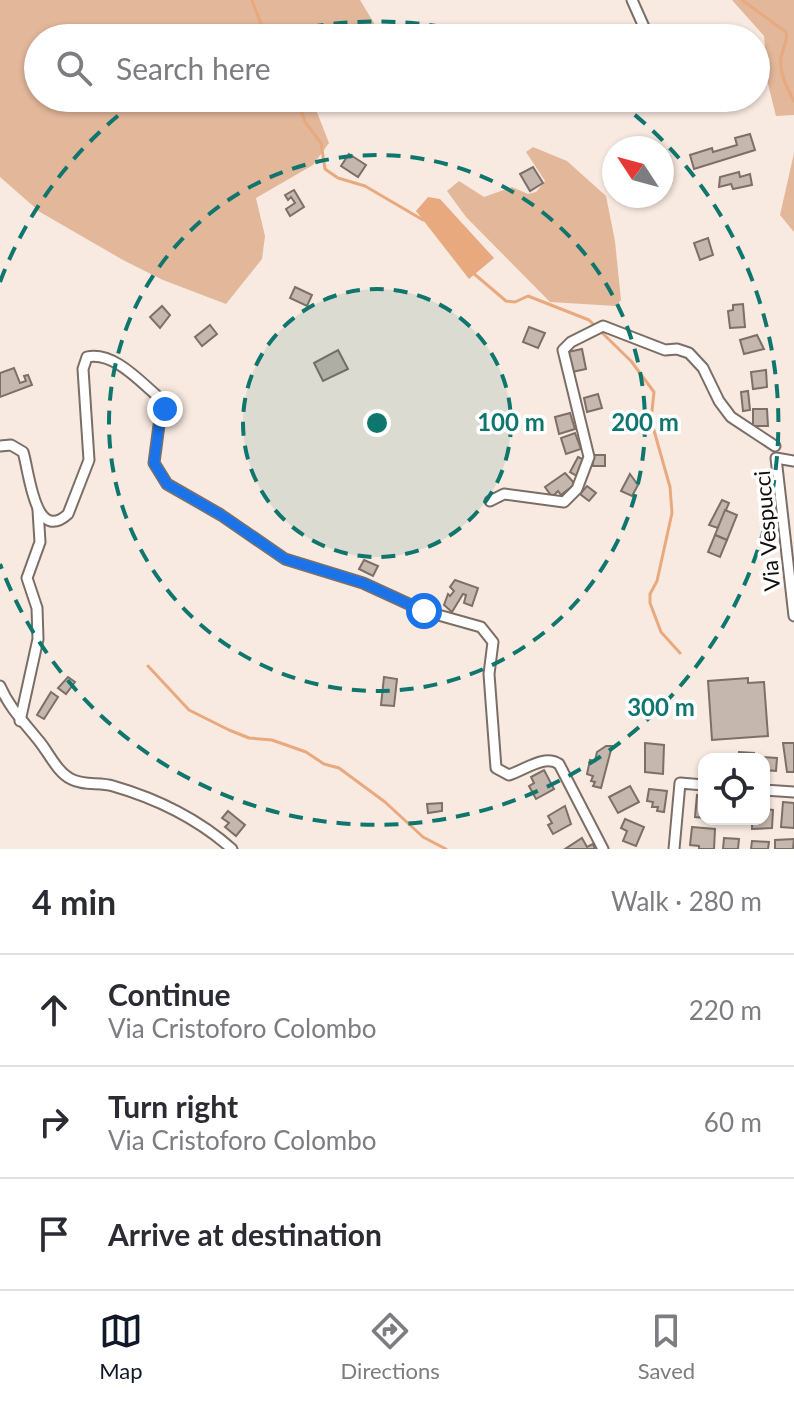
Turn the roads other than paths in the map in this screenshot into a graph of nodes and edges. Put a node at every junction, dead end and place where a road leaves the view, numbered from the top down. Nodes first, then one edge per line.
1 (632, 0) edge
2 (643, 24) edge
3 (0, 446) edge
4 (775, 446) dead end
5 (794, 461) edge
6 (490, 501) dead end
7 (38, 510) junction
8 (794, 616) edge
9 (0, 686) edge
10 (20, 721) junction
11 (698, 784) edge
12 (770, 790) edge
13 (794, 792) edge
14 (232, 849) edge
15 (603, 849) edge
16 (674, 849) edge

1 - 2 street
3 - 7 street
4 - 6 street
5 - 8 street, Via Vespucci
7 - 10 street
7 - 15 street
9 - 10 street
10 - 14 street
11 - 16 street
12 - 13 street

